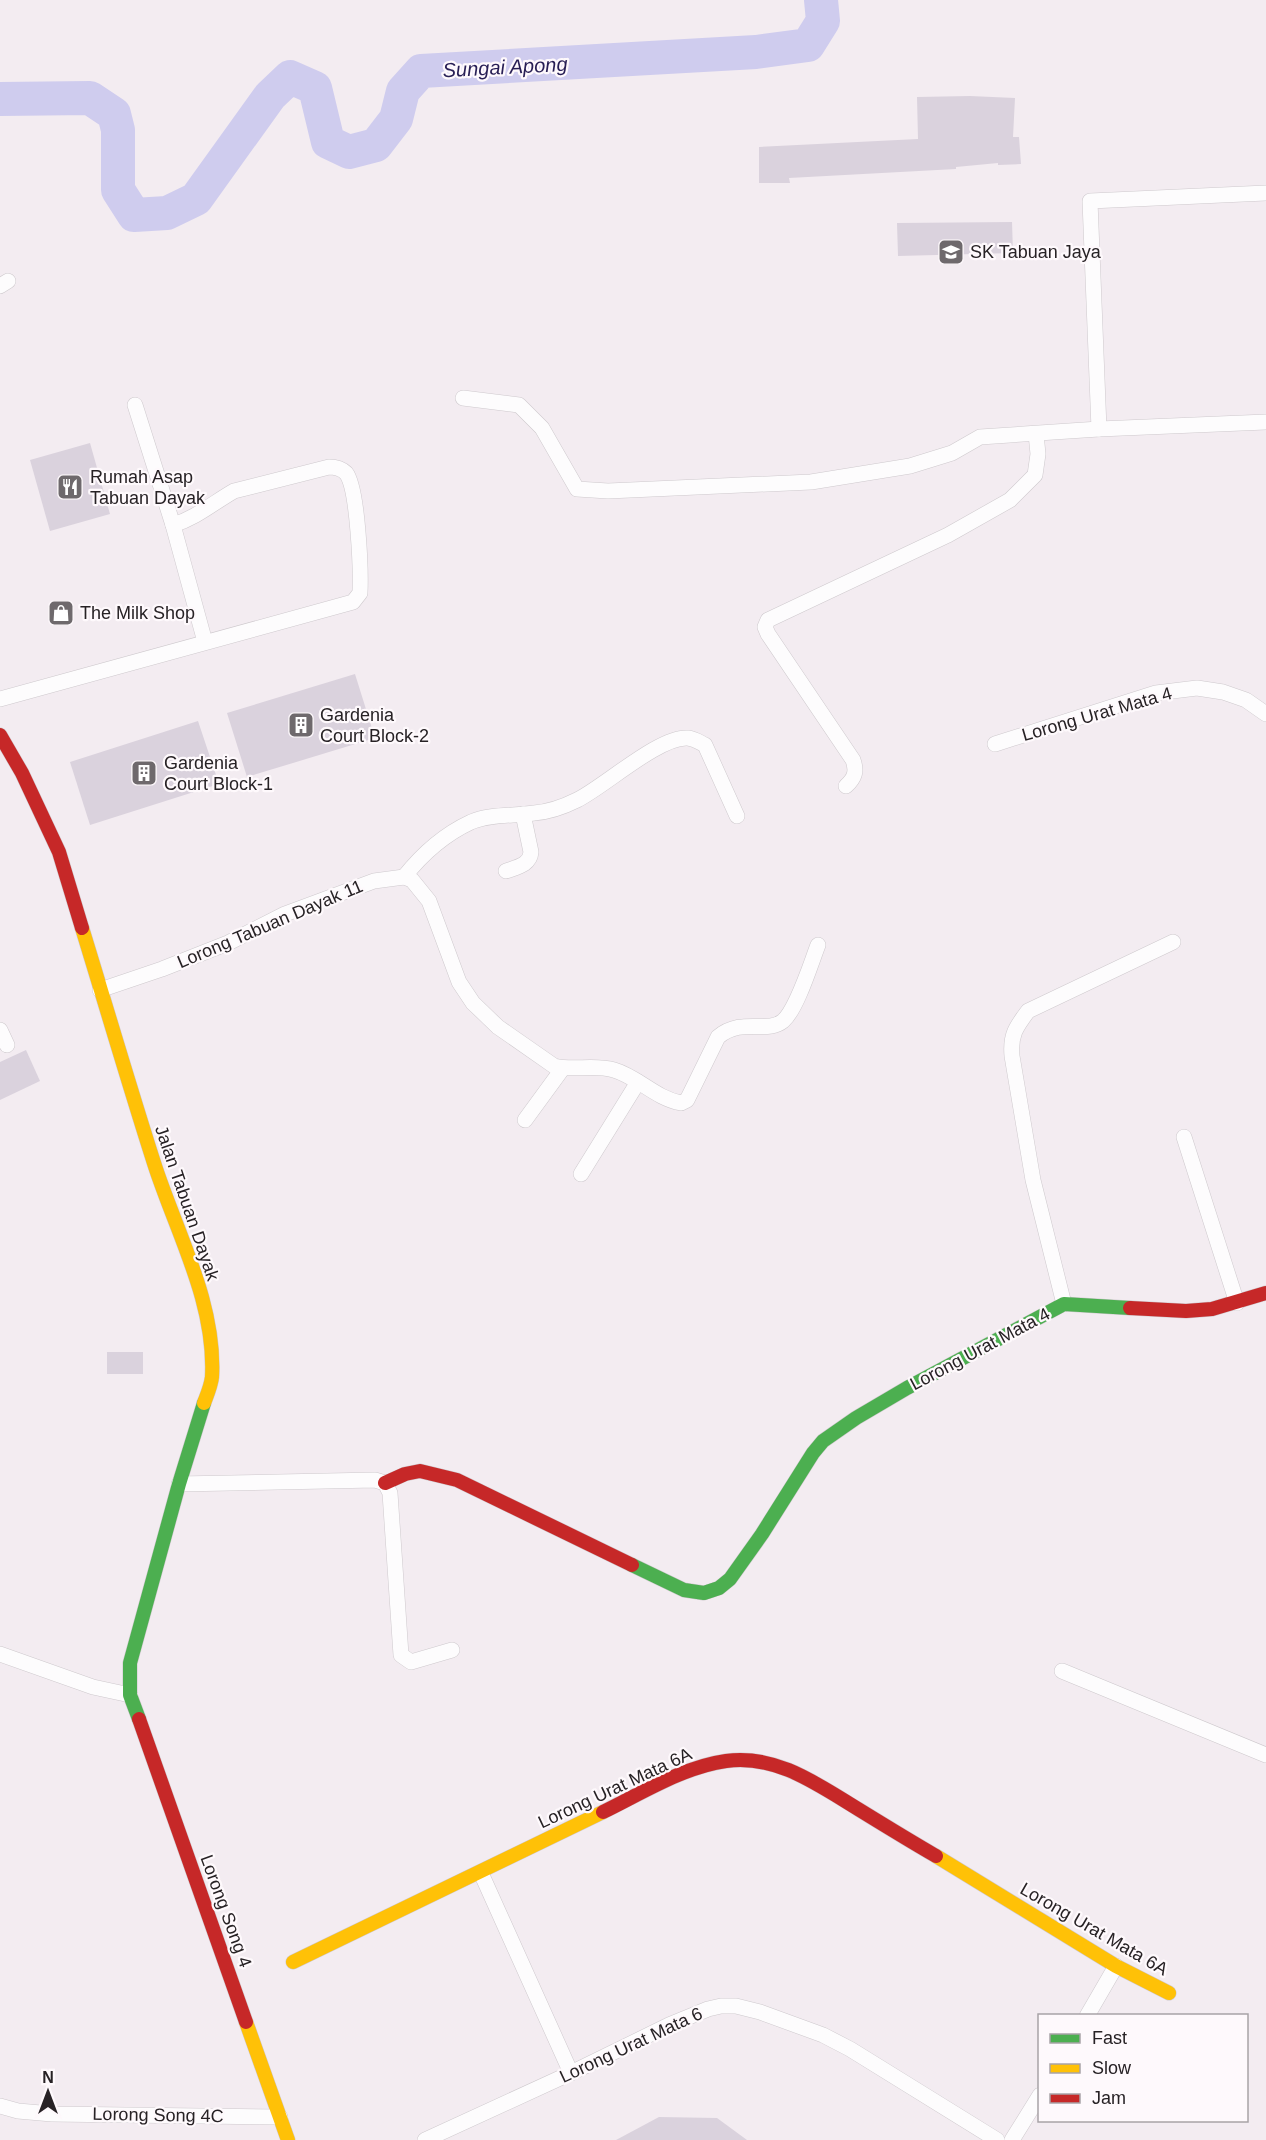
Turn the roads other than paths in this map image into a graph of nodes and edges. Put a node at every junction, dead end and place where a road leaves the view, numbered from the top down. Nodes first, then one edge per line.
1 (1266, 193) edge
2 (463, 398) dead end
3 (135, 405) dead end
4 (1266, 422) edge
5 (1099, 429) junction
6 (1036, 434) junction
7 (173, 525) junction
8 (205, 642) junction
9 (0, 699) edge
10 (1266, 714) edge
11 (0, 735) edge
12 (994, 744) dead end
13 (846, 786) dead end
14 (523, 814) junction
15 (737, 816) dead end
16 (506, 871) dead end
17 (404, 877) junction
18 (1173, 942) dead end
19 (818, 945) dead end
20 (100, 990) junction
21 (0, 1030) edge
22 (7, 1045) dead end
23 (563, 1068) junction
24 (638, 1082) junction
25 (525, 1120) dead end
26 (1184, 1137) dead end
27 (581, 1174) dead end
28 (1266, 1293) edge
29 (1238, 1303) junction
30 (1064, 1304) junction
31 (385, 1483) junction
32 (179, 1484) junction
33 (452, 1650) dead end
34 (0, 1654) edge
35 (1062, 1671) dead end
36 (130, 1695) junction
37 (1266, 1755) edge
38 (481, 1873) junction
39 (292, 1962) dead end
40 (1116, 1966) junction
41 (1169, 1993) dead end
42 (1088, 2014) edge
43 (571, 2073) junction
44 (1038, 2098) edge
45 (0, 2106) edge
46 (280, 2117) junction
47 (288, 2140) edge
48 (424, 2140) edge
49 (997, 2140) edge
50 (1012, 2140) edge

1 - 5 street
2 - 6 street
3 - 7 street
4 - 5 street
5 - 6 street
6 - 13 street
7 - 8 street
7 - 8 street
8 - 9 street
10 - 12 street, Lorong Urat Mata 4
11 - 20 street, Jalan Tabuan Dayak
14 - 15 street
14 - 16 street
14 - 17 street
17 - 20 street, Lorong Tabuan Dayak 11
17 - 23 street
18 - 30 street
19 - 24 street
20 - 32 street, Jalan Tabuan Dayak
21 - 22 street
23 - 24 street
23 - 25 street
24 - 27 street
26 - 29 street
28 - 29 street, Lorong Urat Mata 4
29 - 30 street, Lorong Urat Mata 4
30 - 31 street, Lorong Urat Mata 4
31 - 32 street
31 - 33 street
32 - 36 street, Jalan Tabuan Dayak
34 - 36 street
35 - 37 street
36 - 46 street, Lorong Song 4
38 - 39 street, Lorong Urat Mata 6A
38 - 40 street, Lorong Urat Mata 6A
38 - 43 street
40 - 41 street, Lorong Urat Mata 6A
40 - 42 street
43 - 48 street, Lorong Urat Mata 6
43 - 49 street, Lorong Urat Mata 6
44 - 50 street
45 - 46 street, Lorong Song 4C
46 - 47 street, Lorong Song 4

